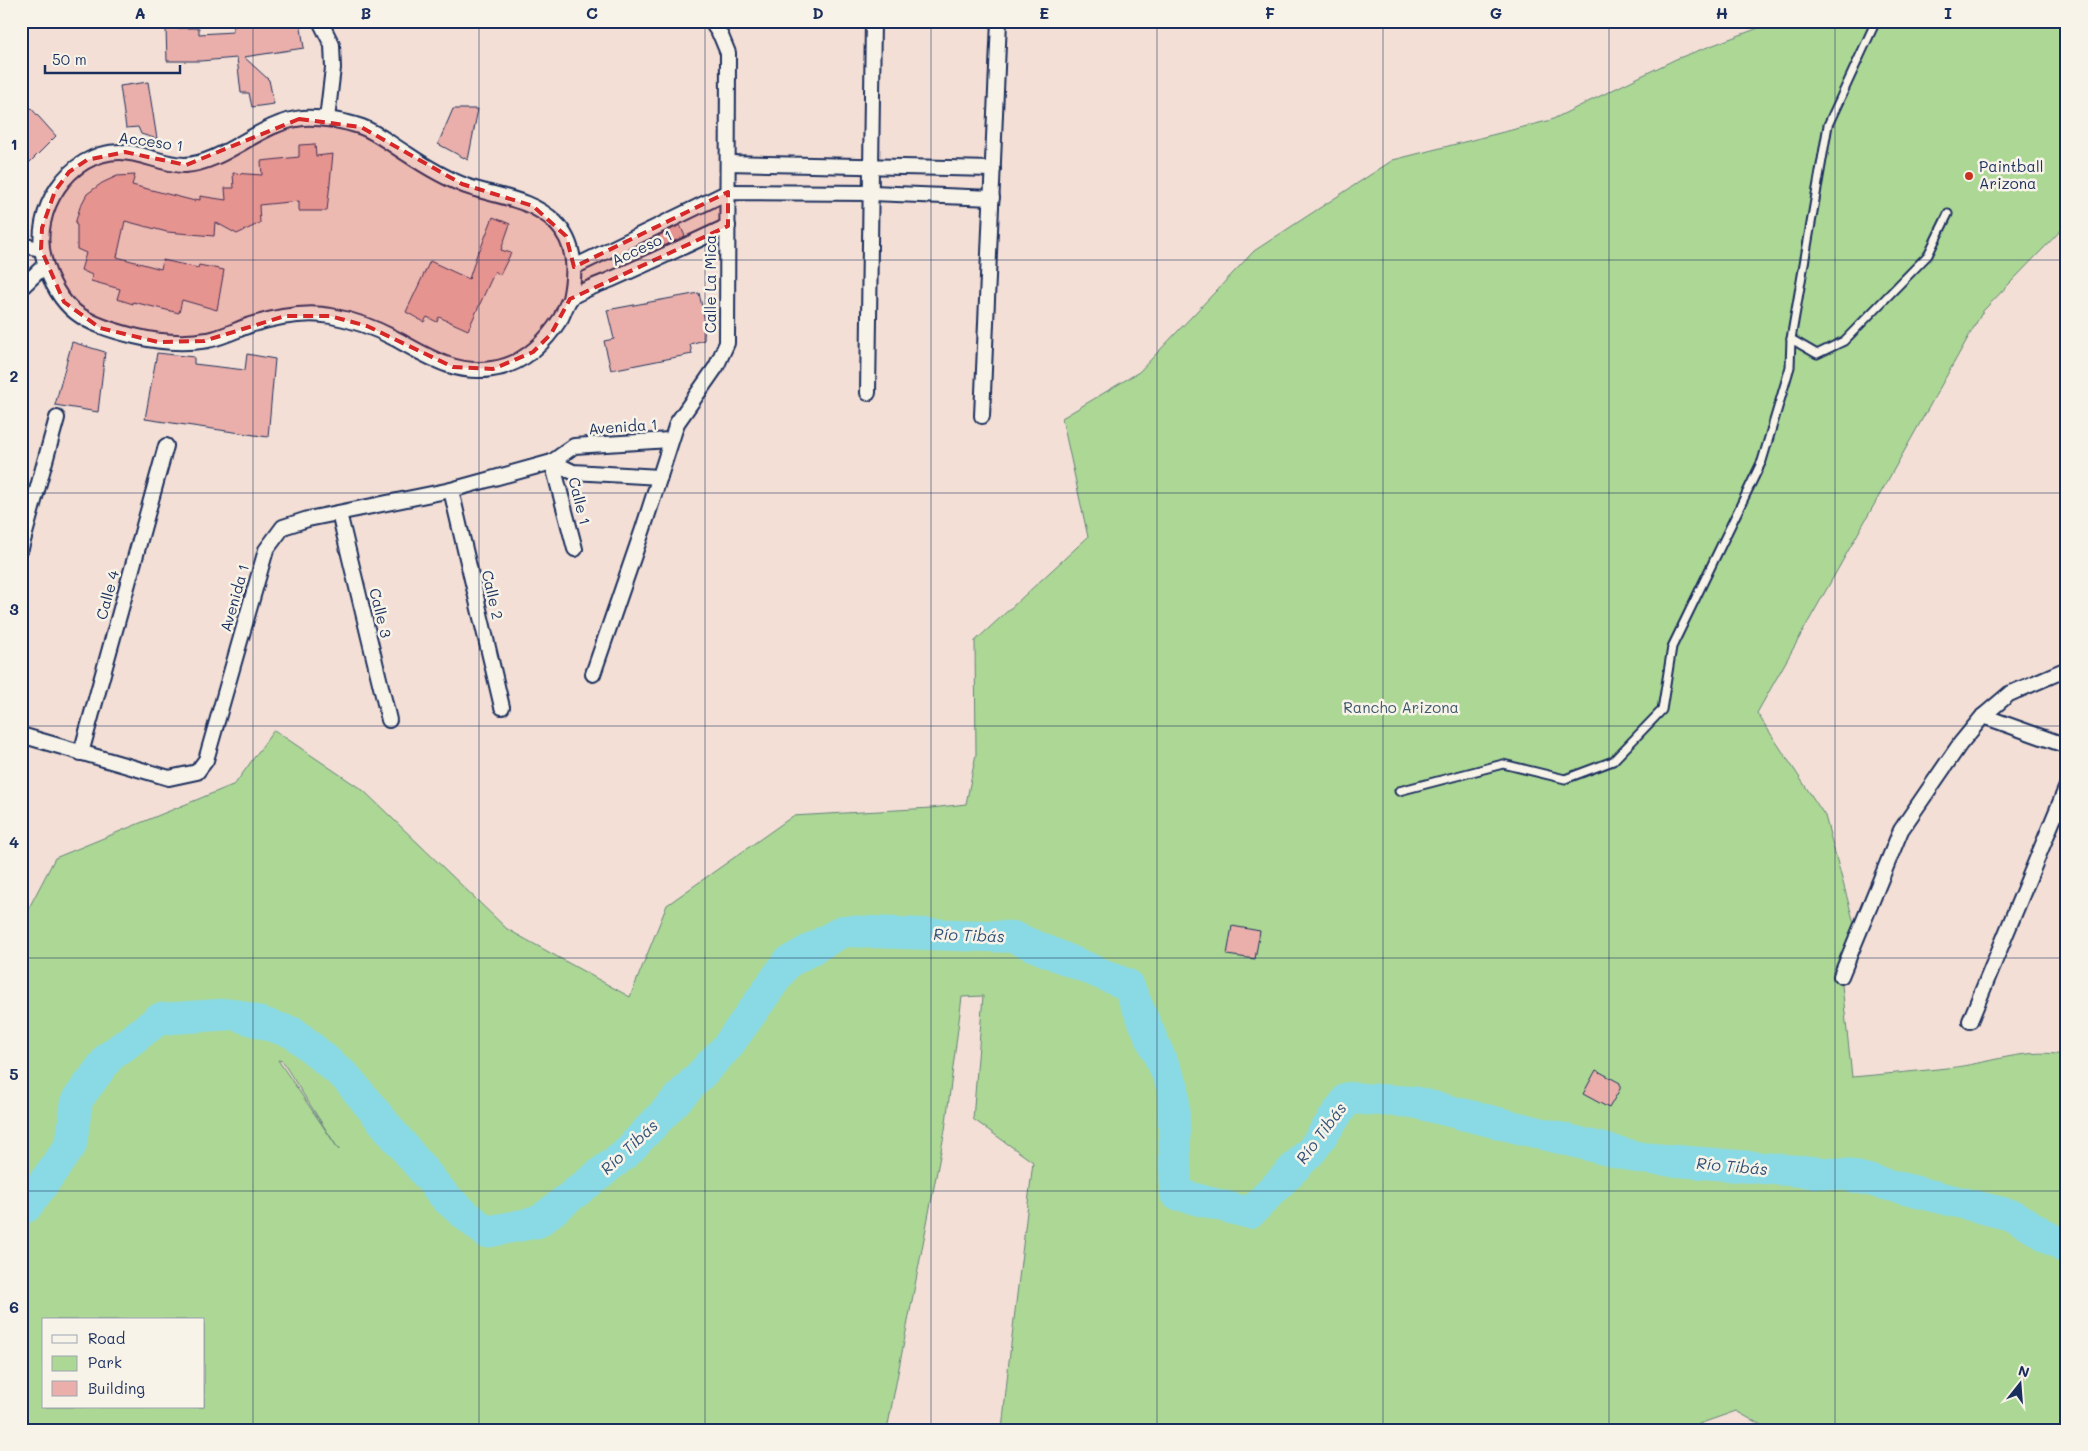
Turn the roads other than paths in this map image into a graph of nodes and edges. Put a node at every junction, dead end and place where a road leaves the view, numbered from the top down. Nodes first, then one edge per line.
1 (320, 21) edge
2 (711, 21) edge
3 (874, 21) edge
4 (998, 21) edge
5 (1876, 21) edge
6 (326, 119) junction
7 (728, 163) junction
8 (872, 166) junction
9 (993, 169) junction
10 (728, 192) junction
11 (872, 194) junction
12 (992, 198) junction
13 (1948, 214) dead end
14 (728, 226) junction
15 (21, 245) edge
16 (41, 249) junction
17 (45, 265) junction
18 (574, 267) junction
19 (21, 288) edge
20 (570, 298) junction
21 (1792, 339) junction
22 (868, 393) dead end
23 (982, 416) dead end
24 (57, 418) dead end
25 (670, 440) junction
26 (166, 446) dead end
27 (552, 462) junction
28 (660, 477) junction
29 (451, 490) junction
30 (339, 513) junction
31 (21, 548) edge
32 (575, 549) dead end
33 (2067, 669) edge
34 (593, 674) dead end
35 (502, 707) dead end
36 (1983, 716) junction
37 (389, 720) dead end
38 (21, 736) edge
39 (2067, 746) edge
40 (81, 753) junction
41 (2067, 786) edge
42 (1399, 791) dead end
43 (1841, 976) dead end
44 (1970, 1021) dead end

1 - 6 street
2 - 7 street, Calle La Mica
3 - 8 street
4 - 9 street
5 - 21 lane
6 - 16 street, Acceso 1
6 - 18 street, Acceso 1
7 - 8 street
7 - 10 street, Calle La Mica
8 - 9 street
8 - 11 street
9 - 12 street
10 - 11 street
10 - 14 street, Calle La Mica
10 - 18 street, Acceso 1
11 - 12 street
11 - 22 street
12 - 23 street
13 - 21 lane
14 - 20 street, Acceso 1
14 - 25 street, Calle La Mica
15 - 16 street
16 - 17 street, Acceso 1
17 - 19 street
17 - 20 street, Acceso 1
18 - 20 street, Acceso 1
21 - 42 lane
24 - 31 street
25 - 27 street, Avenida 1
25 - 28 street, Calle La Mica
26 - 40 street, Calle 4
27 - 28 street
27 - 29 street, Avenida 1
27 - 32 street, Calle 1
28 - 34 street, Calle La Mica
29 - 30 street, Avenida 1
29 - 35 street, Calle 2
30 - 37 street, Calle 3
30 - 40 street, Avenida 1
33 - 36 street
36 - 39 street
36 - 43 street
38 - 40 street, Avenida 1
41 - 44 street

